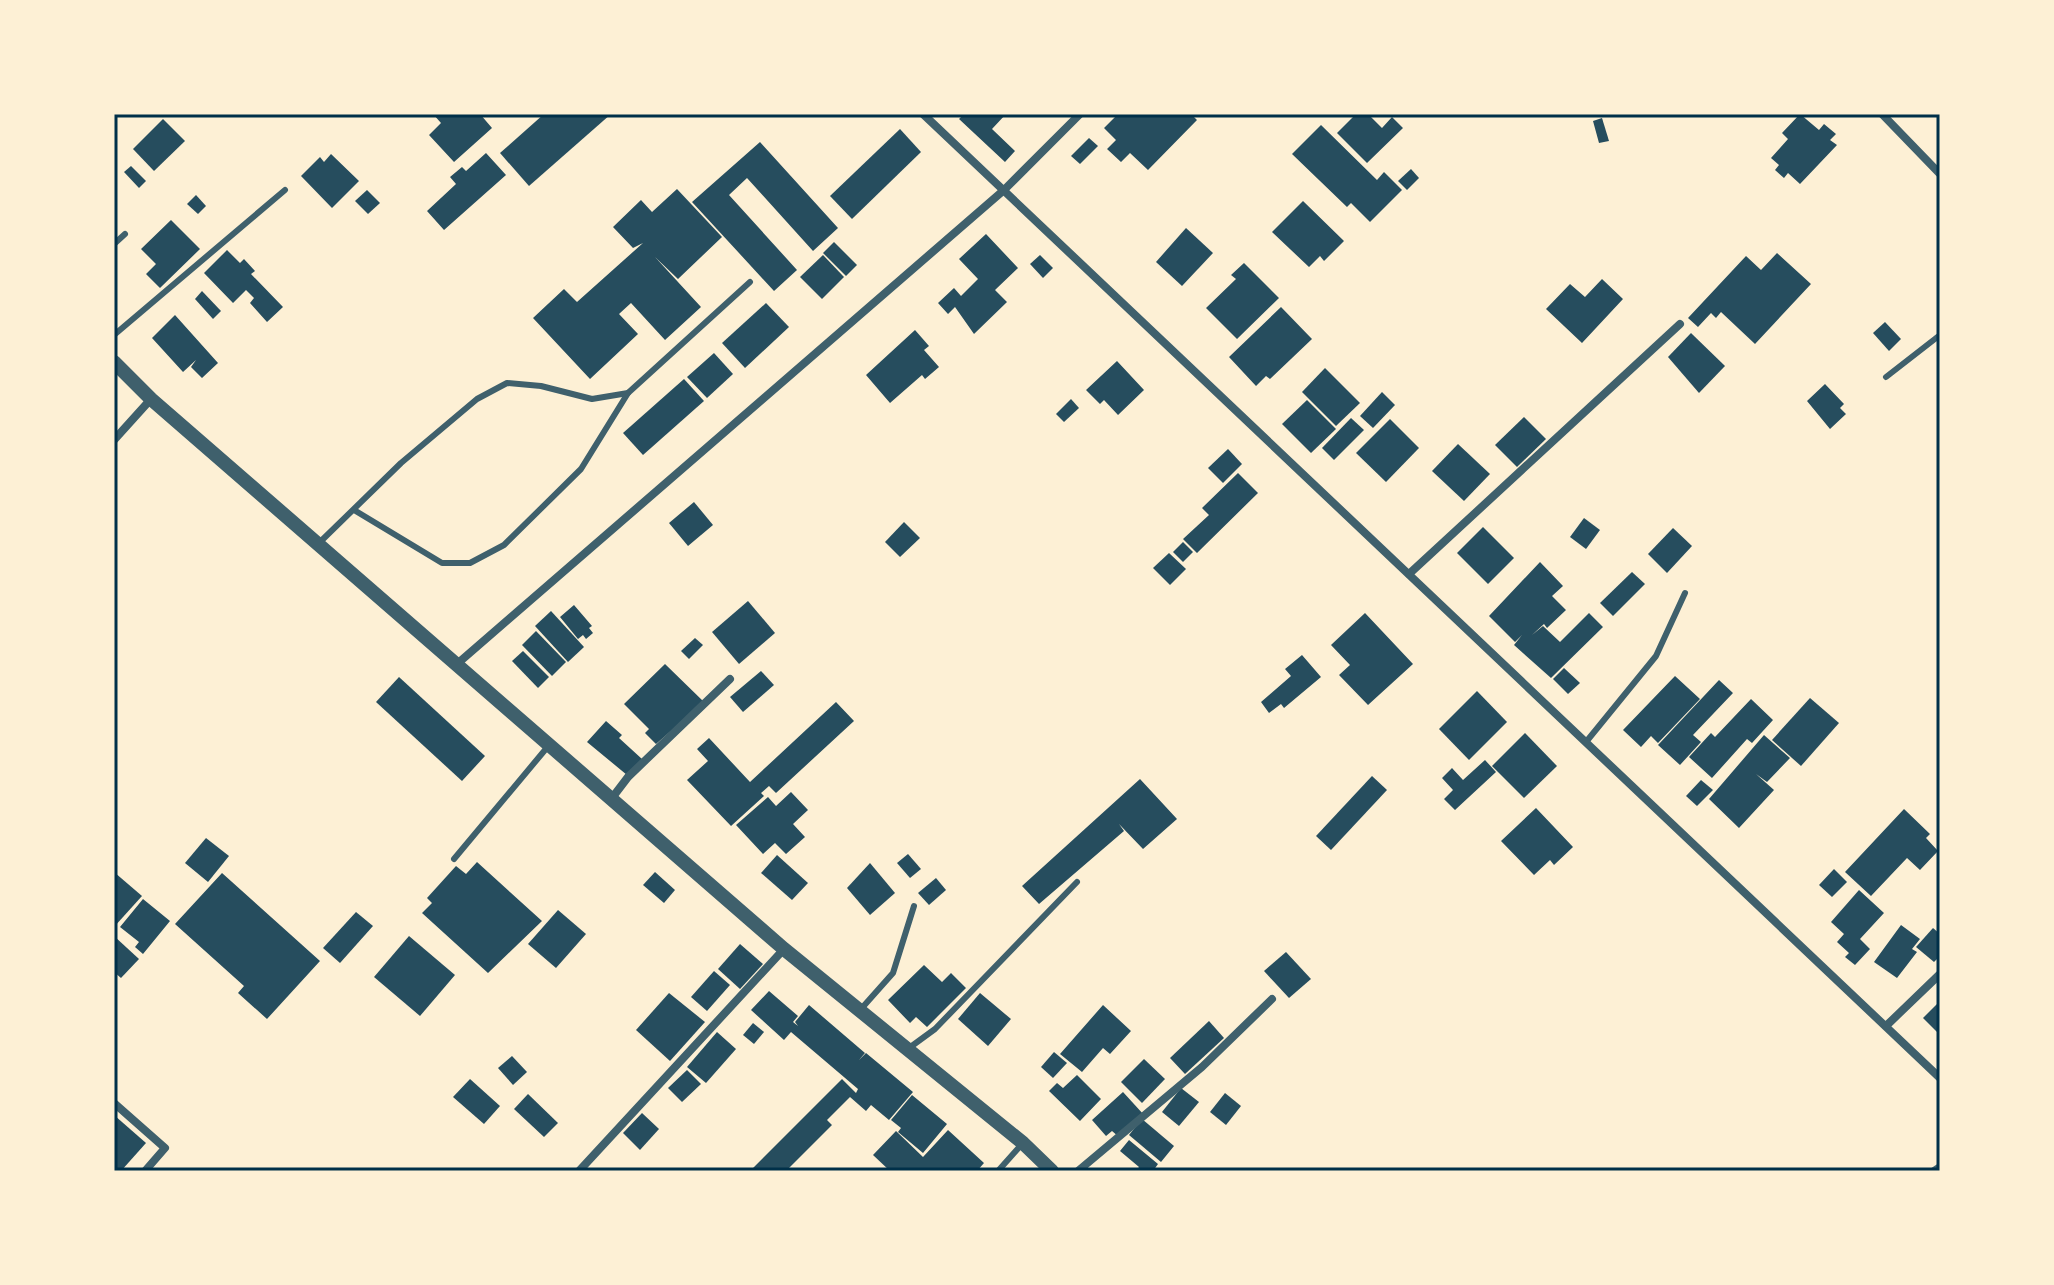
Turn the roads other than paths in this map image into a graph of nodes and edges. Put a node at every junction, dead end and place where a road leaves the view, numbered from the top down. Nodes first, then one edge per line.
1 (923, 114) edge
2 (1080, 114) edge
3 (1882, 114) edge
4 (1940, 174) edge
5 (285, 190) dead end
6 (1004, 190) junction
7 (125, 234) dead end
8 (114, 244) edge
9 (750, 282) dead end
10 (1680, 324) dead end
11 (114, 335) edge
12 (1940, 335) edge
13 (114, 362) edge
14 (1886, 377) dead end
15 (628, 393) junction
16 (151, 399) junction
17 (114, 440) edge
18 (354, 510) junction
19 (319, 543) junction
20 (1409, 574) junction
21 (1685, 593) dead end
22 (457, 664) junction
23 (730, 679) dead end
24 (1586, 742) junction
25 (550, 744) junction
26 (612, 798) junction
27 (454, 859) dead end
28 (1077, 882) dead end
29 (914, 906) dead end
30 (784, 949) junction
31 (1940, 974) edge
32 (1272, 999) dead end
33 (859, 1011) junction
34 (1886, 1026) junction
35 (906, 1050) junction
36 (1940, 1078) edge
37 (114, 1103) edge
38 (1023, 1143) junction
39 (1940, 1167) edge
40 (145, 1171) edge
41 (579, 1171) edge
42 (998, 1171) edge
43 (1052, 1171) edge
44 (1078, 1171) edge
45 (1934, 1171) edge

1 - 6 street
2 - 6 street
3 - 4 street
5 - 11 lane
6 - 20 street
6 - 22 street
7 - 8 lane
9 - 15 lane
10 - 20 street
12 - 14 lane
13 - 16 street
15 - 18 lane
15 - 18 lane
16 - 17 street
16 - 19 street
18 - 19 lane
19 - 22 street
20 - 24 street
21 - 24 lane
22 - 25 street
23 - 26 street
24 - 34 street
25 - 26 street
25 - 27 lane
26 - 30 street
28 - 35 lane
29 - 33 lane
30 - 33 street
30 - 41 street
31 - 34 street
32 - 44 street
33 - 35 street
34 - 36 street
35 - 38 street
37 - 40 street
38 - 42 lane
38 - 43 street
39 - 45 street

